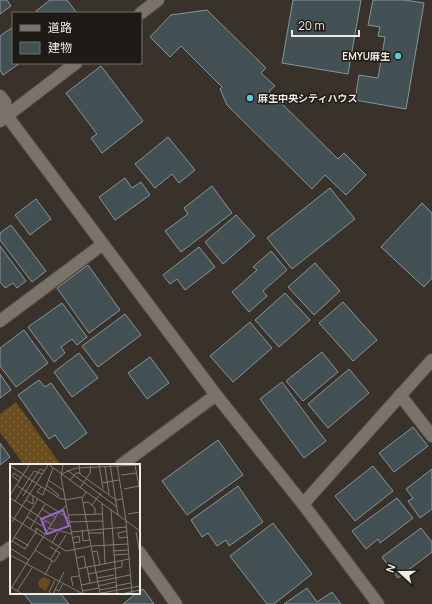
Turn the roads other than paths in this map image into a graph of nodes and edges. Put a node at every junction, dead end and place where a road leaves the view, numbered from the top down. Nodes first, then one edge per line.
1 (158, 0) edge
2 (142, 12) edge
3 (75, 64) edge
4 (0, 96) edge
5 (4, 118) edge
6 (103, 244) junction
7 (0, 321) edge
8 (432, 360) edge
9 (216, 395) junction
10 (400, 396) junction
11 (432, 436) edge
12 (122, 464) edge
13 (303, 504) junction
14 (10, 548) edge
15 (140, 553) edge
16 (0, 555) edge
17 (176, 604) edge
18 (378, 604) edge

1 - 2 street
3 - 5 street
4 - 5 street
5 - 6 street
6 - 7 street
6 - 9 street
8 - 10 street
9 - 12 street
9 - 13 street
10 - 11 street
10 - 13 street
13 - 18 street
14 - 16 street
15 - 17 street

